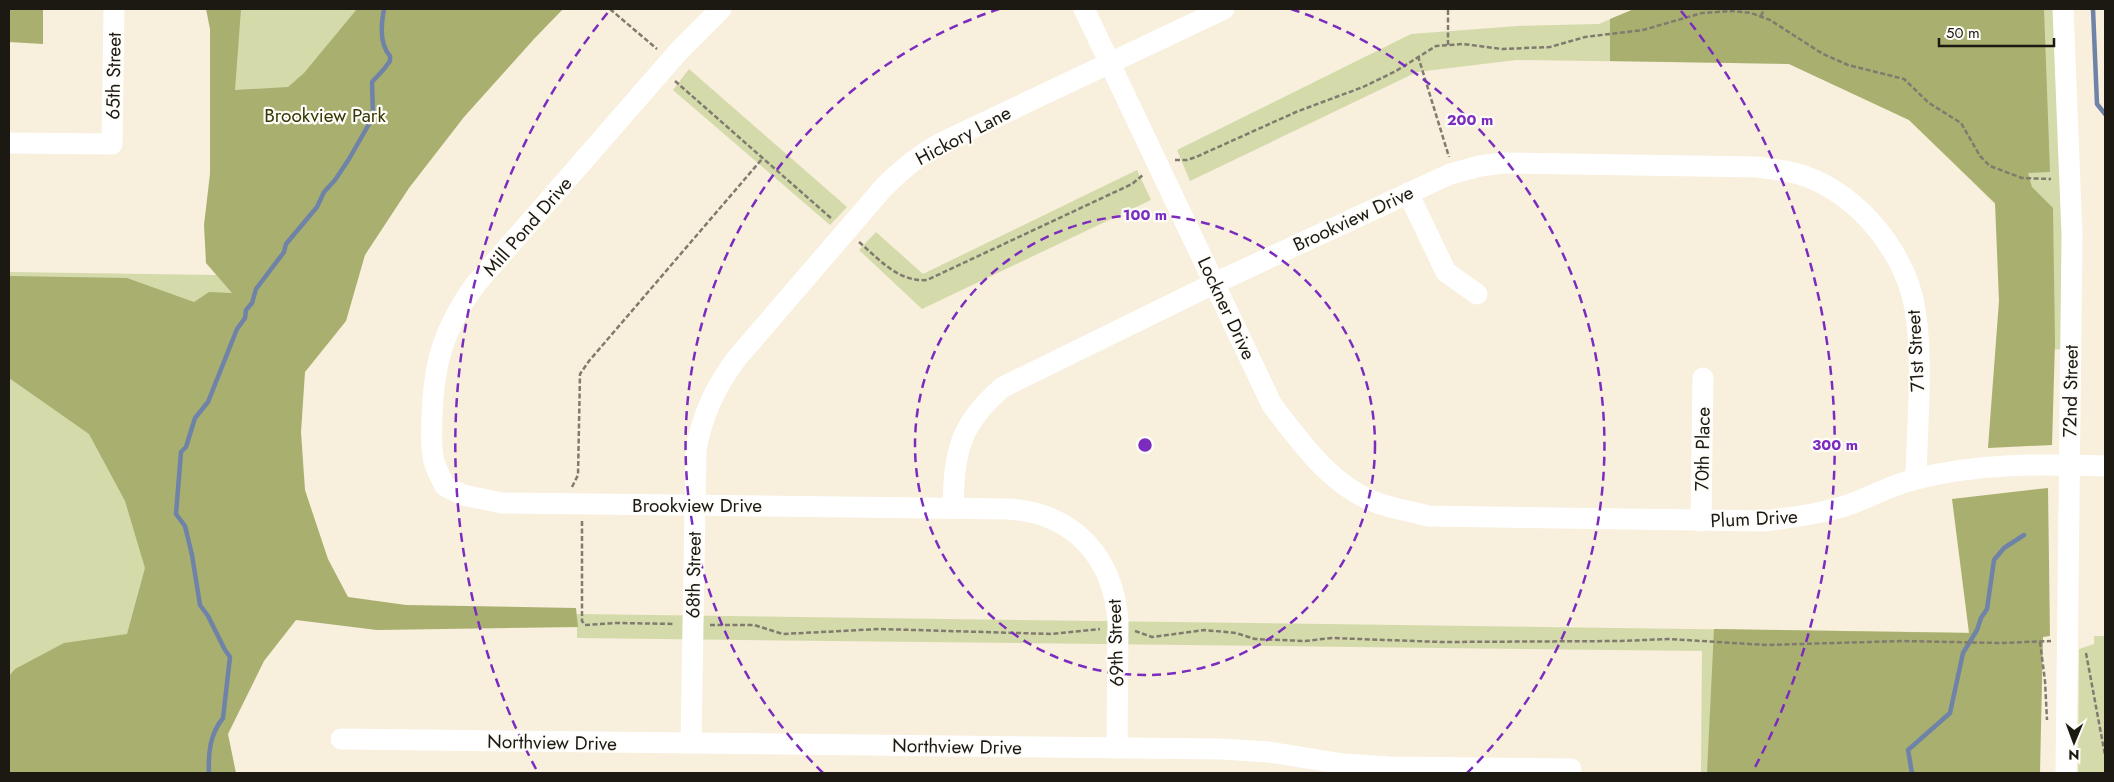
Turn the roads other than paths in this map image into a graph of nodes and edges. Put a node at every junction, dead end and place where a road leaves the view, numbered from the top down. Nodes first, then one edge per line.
1 (114, 9) edge
2 (721, 9) edge
3 (1084, 9) edge
4 (1224, 9) edge
5 (2063, 9) edge
6 (1110, 63) junction
7 (9, 143) edge
8 (1408, 193) junction
9 (1858, 209) joint
10 (1215, 283) junction
11 (1477, 294) dead end
12 (737, 358) joint
13 (1703, 378) dead end
14 (2069, 465) junction
15 (2105, 466) edge
16 (1916, 479) junction
17 (445, 486) joint
18 (694, 505) junction
19 (953, 508) junction
20 (1008, 509) joint
21 (1455, 517) joint
22 (1701, 521) junction
23 (341, 739) dead end
24 (691, 743) junction
25 (1117, 748) junction
26 (1571, 769) dead end
27 (2066, 773) edge

1 - 7 street, 65th Street
2 - 17 street, Mill Pond Drive
3 - 6 street, Lockner Drive
4 - 6 street, Hickory Lane
5 - 14 street, 72nd Street
6 - 10 street, Lockner Drive
6 - 12 street, Hickory Lane
8 - 9 street, Brookview Drive
8 - 10 street, Brookview Drive
8 - 11 street
9 - 16 street, 71st Street
10 - 19 street, Brookview Drive
10 - 21 street, Lockner Drive
12 - 18 street, 68th Street
13 - 22 street, 70th Place
14 - 15 street, Plum Drive
14 - 16 street, Plum Drive
14 - 27 street, 72nd Street
16 - 22 street, Plum Drive
17 - 18 street, Brookview Drive
18 - 19 street, Brookview Drive
18 - 24 street, 68th Street
19 - 20 street, Brookview Drive
20 - 25 street, 69th Street
21 - 22 street, Plum Drive
23 - 24 street, Northview Drive
24 - 25 street, Northview Drive
25 - 26 street, Northview Drive

